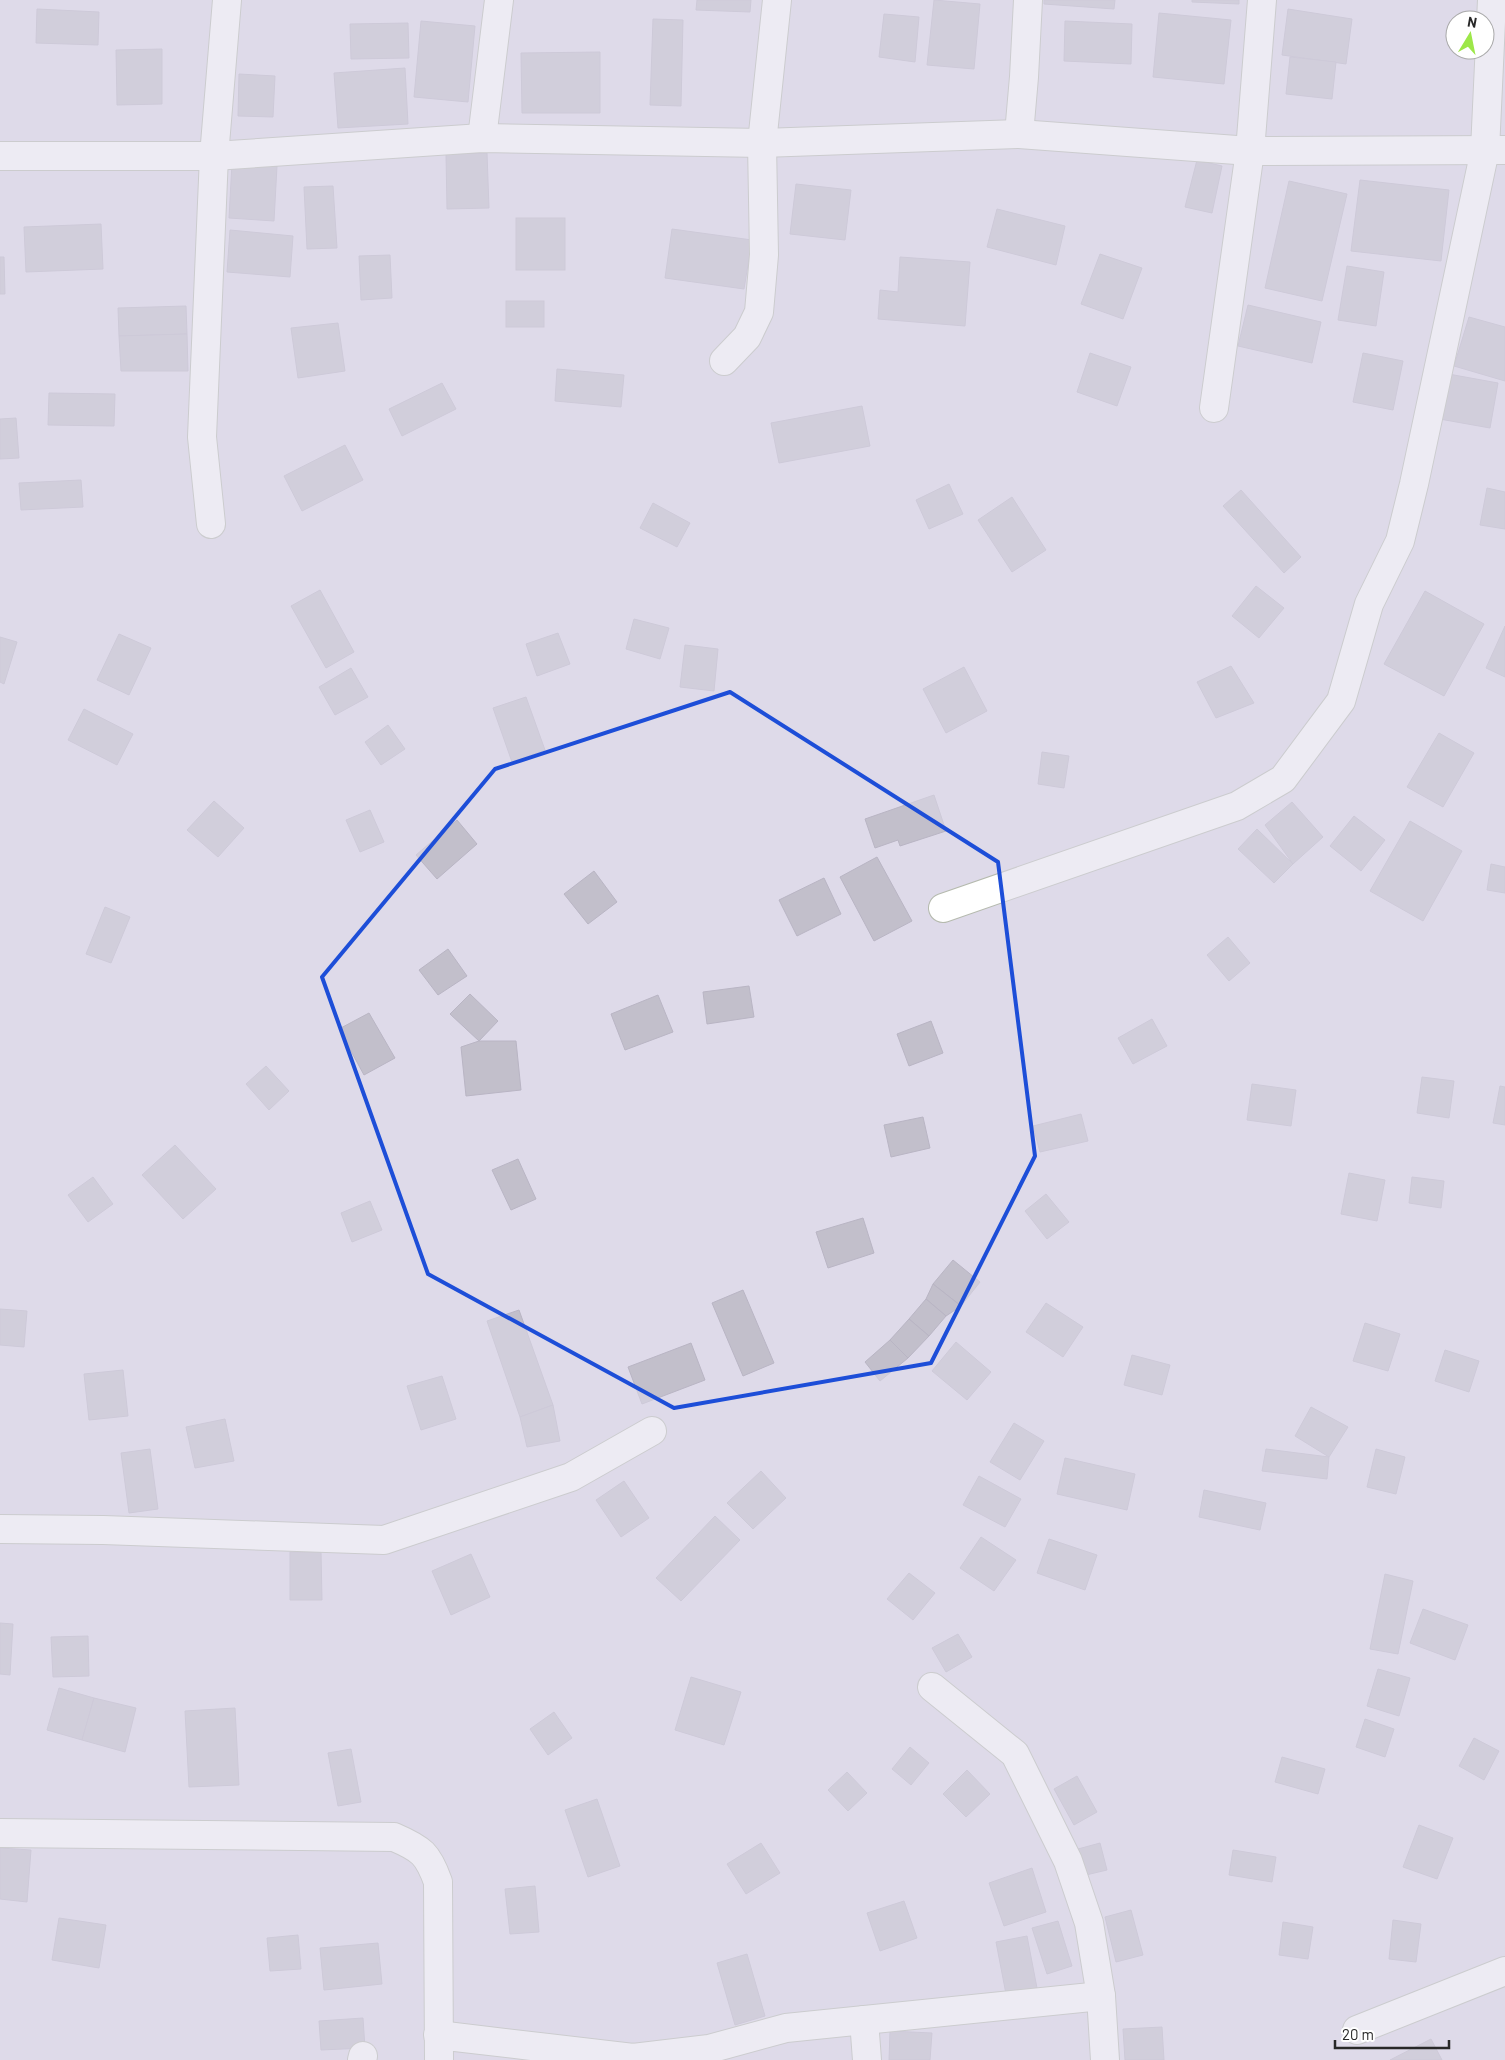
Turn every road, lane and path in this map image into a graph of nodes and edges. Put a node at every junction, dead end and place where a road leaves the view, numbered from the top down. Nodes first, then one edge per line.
1 (227, 0) edge
2 (499, 0) edge
3 (777, 0) edge
4 (1028, 0) edge
5 (1262, 0) edge
6 (1492, 0) edge
7 (1019, 134) junction
8 (482, 138) junction
9 (762, 143) junction
10 (1495, 150) edge
11 (1250, 151) junction
12 (0, 156) edge
13 (214, 156) junction
14 (724, 361) dead end
15 (1214, 408) dead end
16 (211, 524) dead end
17 (944, 908) dead end
18 (652, 1430) dead end
19 (0, 1529) edge
20 (932, 1687) dead end
21 (0, 1833) edge
22 (1505, 1971) edge
23 (1102, 1996) junction
24 (864, 2020) junction
25 (1357, 2030) dead end
26 (439, 2047) edge
27 (867, 2060) edge
28 (1104, 2060) edge

1 - 13 street
2 - 8 street
3 - 9 street
4 - 7 street
5 - 11 street
6 - 10 street
7 - 9 street
7 - 11 street
8 - 9 street
8 - 13 street
9 - 14 street
10 - 11 street
10 - 17 street
11 - 15 street
12 - 13 street
13 - 16 street
18 - 19 street
20 - 23 street
21 - 26 street
22 - 25 street
23 - 24 street
23 - 28 street
24 - 26 street
24 - 27 street

